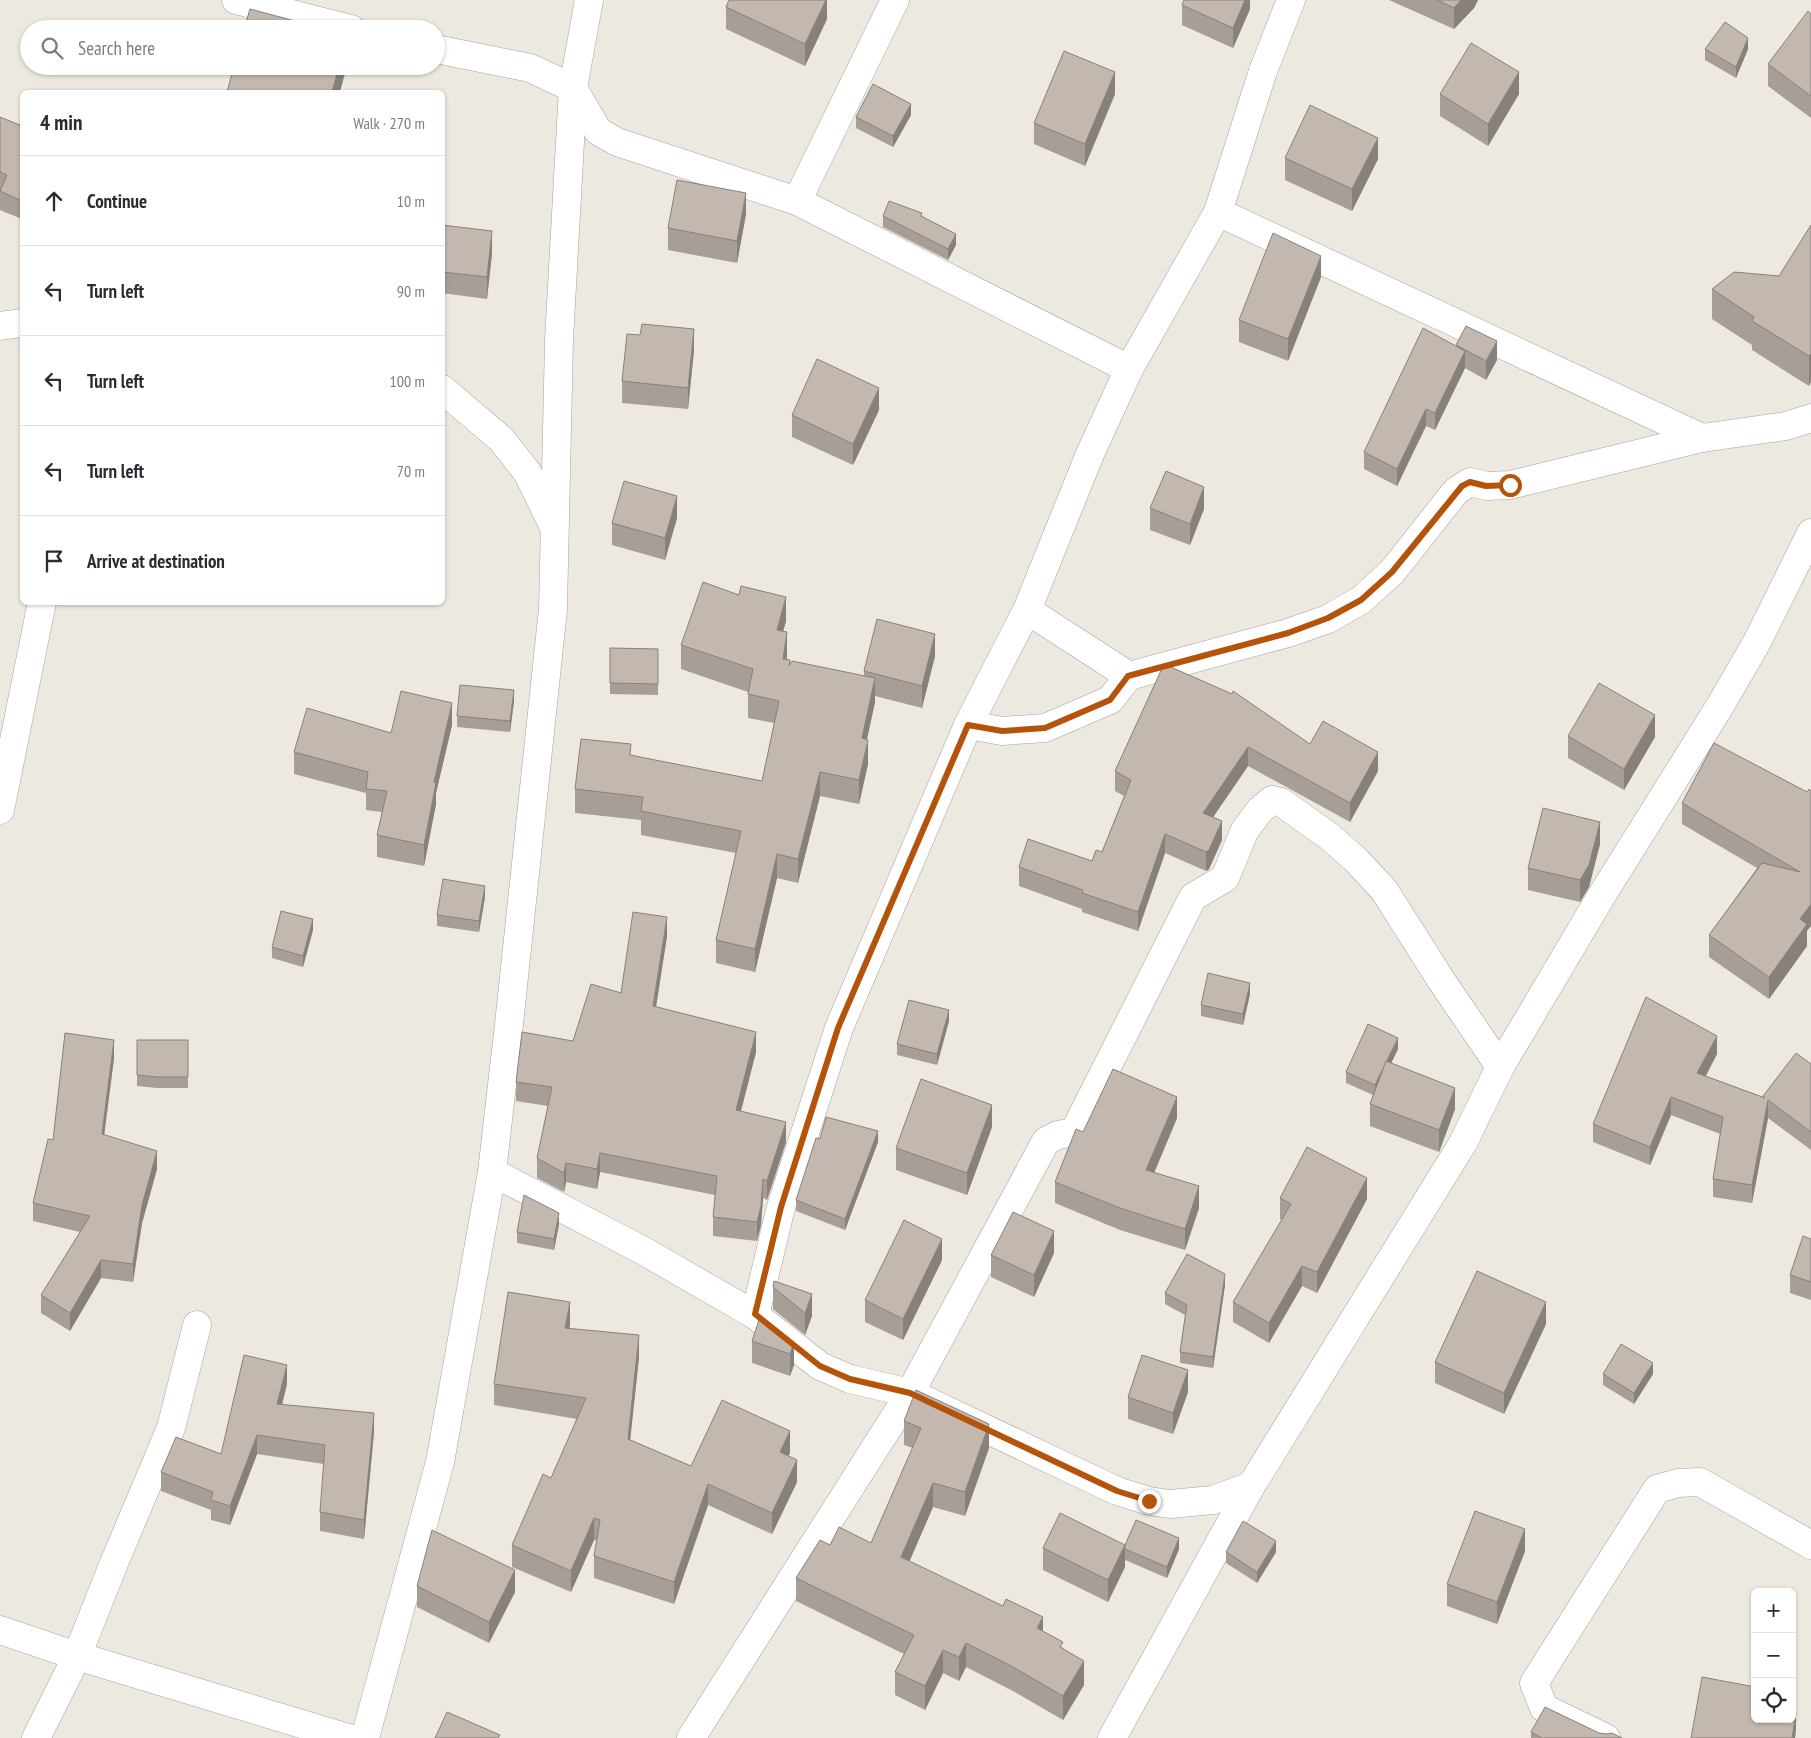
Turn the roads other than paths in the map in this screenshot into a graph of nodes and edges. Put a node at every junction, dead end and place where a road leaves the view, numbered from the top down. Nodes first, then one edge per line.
1 (236, 0) edge
2 (589, 0) edge
3 (895, 0) edge
4 (1291, 0) edge
5 (315, 20) edge
6 (445, 51) edge
7 (573, 88) junction
8 (797, 201) junction
9 (1218, 212) junction
10 (20, 323) edge
11 (0, 326) edge
12 (1129, 369) junction
13 (445, 392) edge
14 (1811, 418) edge
15 (1702, 438) junction
16 (555, 528) junction
17 (1811, 533) edge
18 (41, 605) edge
19 (1027, 610) junction
20 (1128, 676) junction
21 (968, 725) junction
22 (0, 810) edge
23 (1500, 1067) junction
24 (492, 1172) junction
25 (755, 1314) junction
26 (197, 1325) dead end
27 (910, 1393) junction
28 (1251, 1486) junction
29 (1811, 1545) edge
30 (0, 1630) edge
31 (77, 1656) junction
32 (36, 1738) edge
33 (348, 1738) edge
34 (365, 1738) edge
35 (692, 1738) edge
36 (1112, 1738) edge
37 (1606, 1738) edge

1 - 5 street
2 - 7 street
3 - 8 street
4 - 9 street
6 - 7 street
7 - 8 street
7 - 16 street
8 - 12 street
9 - 12 street
9 - 15 street
10 - 11 street
12 - 19 street
13 - 16 street
14 - 15 street
15 - 20 street
16 - 24 street
17 - 23 street
18 - 22 street
19 - 20 street
19 - 21 street
20 - 21 street
21 - 25 street
23 - 27 street
23 - 28 street
24 - 25 street
24 - 34 street
25 - 27 street
26 - 31 street
27 - 28 street
27 - 35 street
28 - 36 street
29 - 37 street
30 - 31 street
31 - 32 street
31 - 33 street

